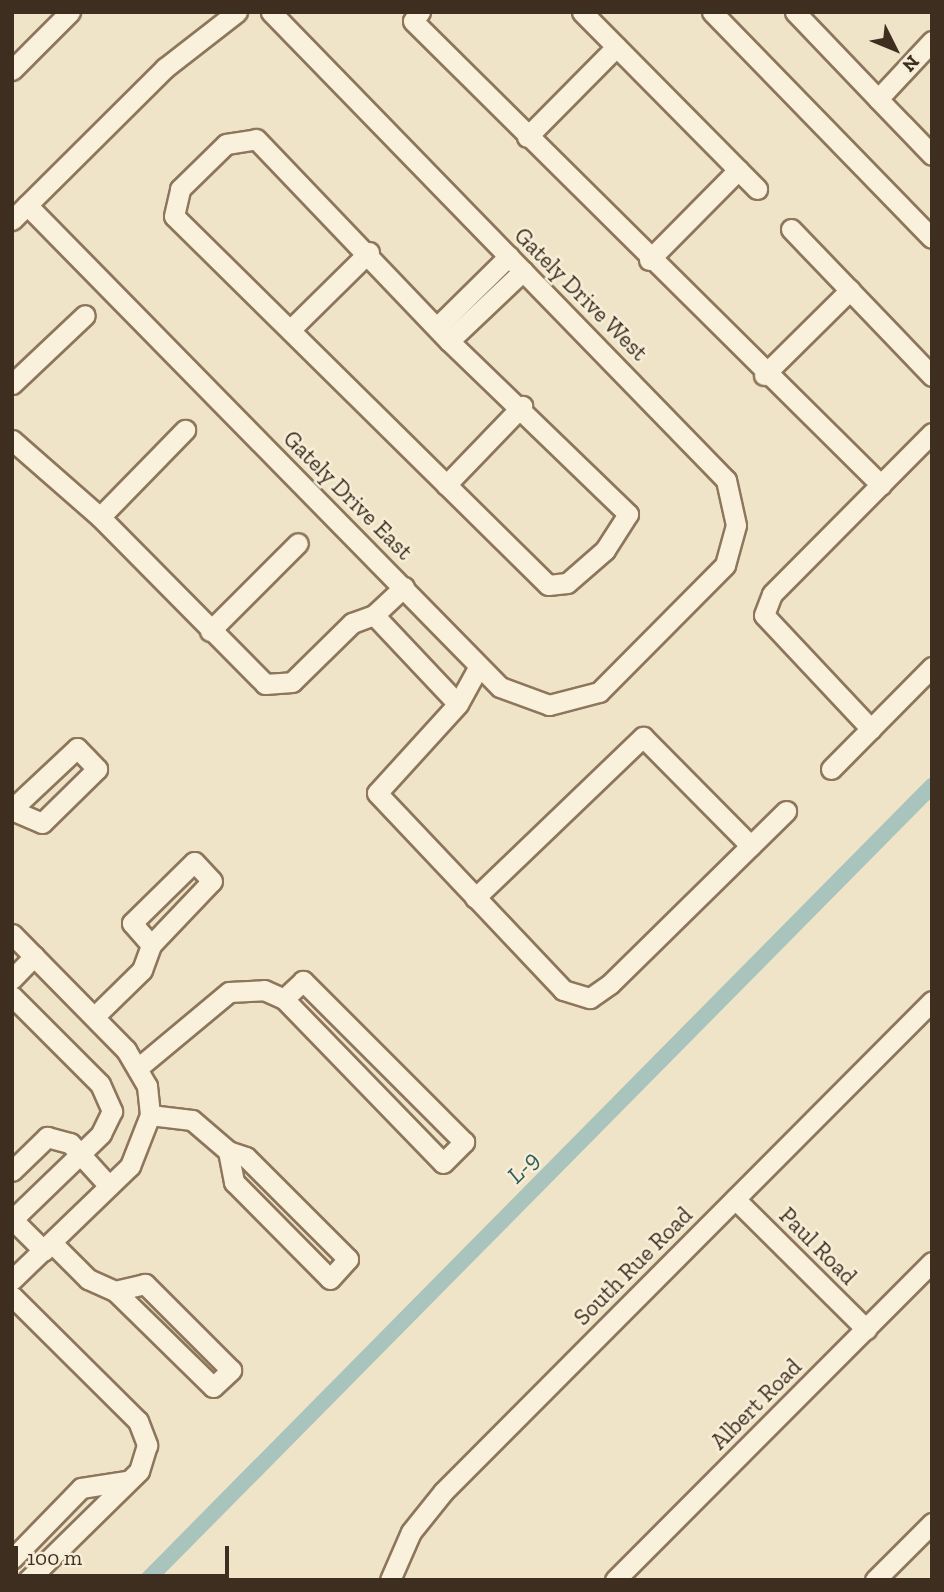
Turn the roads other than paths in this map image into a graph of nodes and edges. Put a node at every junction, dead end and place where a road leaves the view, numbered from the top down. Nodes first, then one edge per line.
1 (70, 12) edge
2 (237, 12) edge
3 (271, 12) edge
4 (420, 12) edge
5 (582, 12) edge
6 (712, 12) edge
7 (795, 12) edge
8 (932, 41) edge
9 (616, 47) junction
10 (12, 70) edge
11 (878, 99) junction
12 (527, 137) junction
13 (932, 155) edge
14 (738, 170) junction
15 (758, 189) dead end
16 (27, 205) junction
17 (12, 220) edge
18 (791, 229) dead end
19 (932, 238) edge
20 (369, 252) junction
21 (509, 256) junction
22 (649, 260) junction
23 (523, 271) junction
24 (849, 290) junction
25 (85, 315) dead end
26 (290, 330) junction
27 (443, 334) junction
28 (764, 375) junction
29 (932, 376) edge
30 (12, 384) edge
31 (522, 406) junction
32 (185, 430) dead end
33 (932, 433) edge
34 (12, 440) edge
35 (446, 485) junction
36 (881, 485) junction
37 (100, 517) junction
38 (298, 543) dead end
39 (404, 587) junction
40 (374, 615) junction
41 (210, 631) junction
42 (659, 634) joint
43 (479, 666) junction
44 (932, 667) edge
45 (458, 704) junction
46 (871, 729) junction
47 (831, 769) dead end
48 (786, 811) dead end
49 (751, 846) junction
50 (475, 898) junction
51 (12, 934) edge
52 (151, 945) dead end
53 (34, 956) junction
54 (12, 979) edge
55 (12, 996) edge
56 (284, 999) junction
57 (932, 1001) edge
58 (94, 1017) junction
59 (139, 1067) junction
60 (150, 1115) junction
61 (228, 1150) junction
62 (80, 1154) junction
63 (12, 1171) edge
64 (109, 1186) junction
65 (735, 1199) junction
66 (12, 1219) edge
67 (48, 1247) junction
68 (932, 1262) edge
69 (12, 1280) edge
70 (115, 1291) junction
71 (12, 1296) edge
72 (866, 1329) junction
73 (130, 1480) junction
74 (932, 1523) edge
75 (12, 1559) edge
76 (28, 1580) edge
77 (390, 1580) edge
78 (615, 1580) edge
79 (875, 1580) edge

1 - 10 street
2 - 16 street
3 - 21 street, Gately Drive West
4 - 12 street
5 - 9 street
6 - 19 street
7 - 11 street
8 - 11 street
9 - 12 street
9 - 14 street
11 - 13 street
12 - 22 street
14 - 15 street
14 - 22 street
16 - 17 street
16 - 39 street, Gately Drive East
18 - 24 street
20 - 26 street
20 - 26 street
20 - 27 street
21 - 23 street, Gately Drive West
21 - 27 street
22 - 28 street
23 - 27 street
23 - 42 street, Gately Drive West
24 - 28 street
24 - 29 street
25 - 30 street
26 - 35 street
27 - 31 street
28 - 36 street
31 - 35 street
31 - 35 street
32 - 37 street
33 - 36 street
34 - 37 street
36 - 46 street
37 - 41 street
38 - 41 street
39 - 40 street
39 - 43 street, Gately Drive East
40 - 41 street
40 - 45 street
42 - 43 street, Gately Drive East
43 - 45 street
44 - 46 street
45 - 50 street
46 - 47 street
48 - 49 street
49 - 50 street
49 - 50 street
51 - 53 street
52 - 58 street
53 - 54 street
53 - 58 street
55 - 62 street
56 - 56 street
56 - 59 street
57 - 65 street, South Rue Road
58 - 59 street
59 - 60 street
60 - 61 street
60 - 64 street
61 - 61 street
62 - 63 street
62 - 64 street
62 - 66 street
64 - 67 street
65 - 72 street, Paul Road
65 - 77 street, South Rue Road
66 - 67 street
67 - 69 street
67 - 70 street
68 - 72 street, Albert Road
70 - 70 street
71 - 73 street
72 - 78 street, Albert Road
73 - 75 street
73 - 76 street
74 - 79 street

